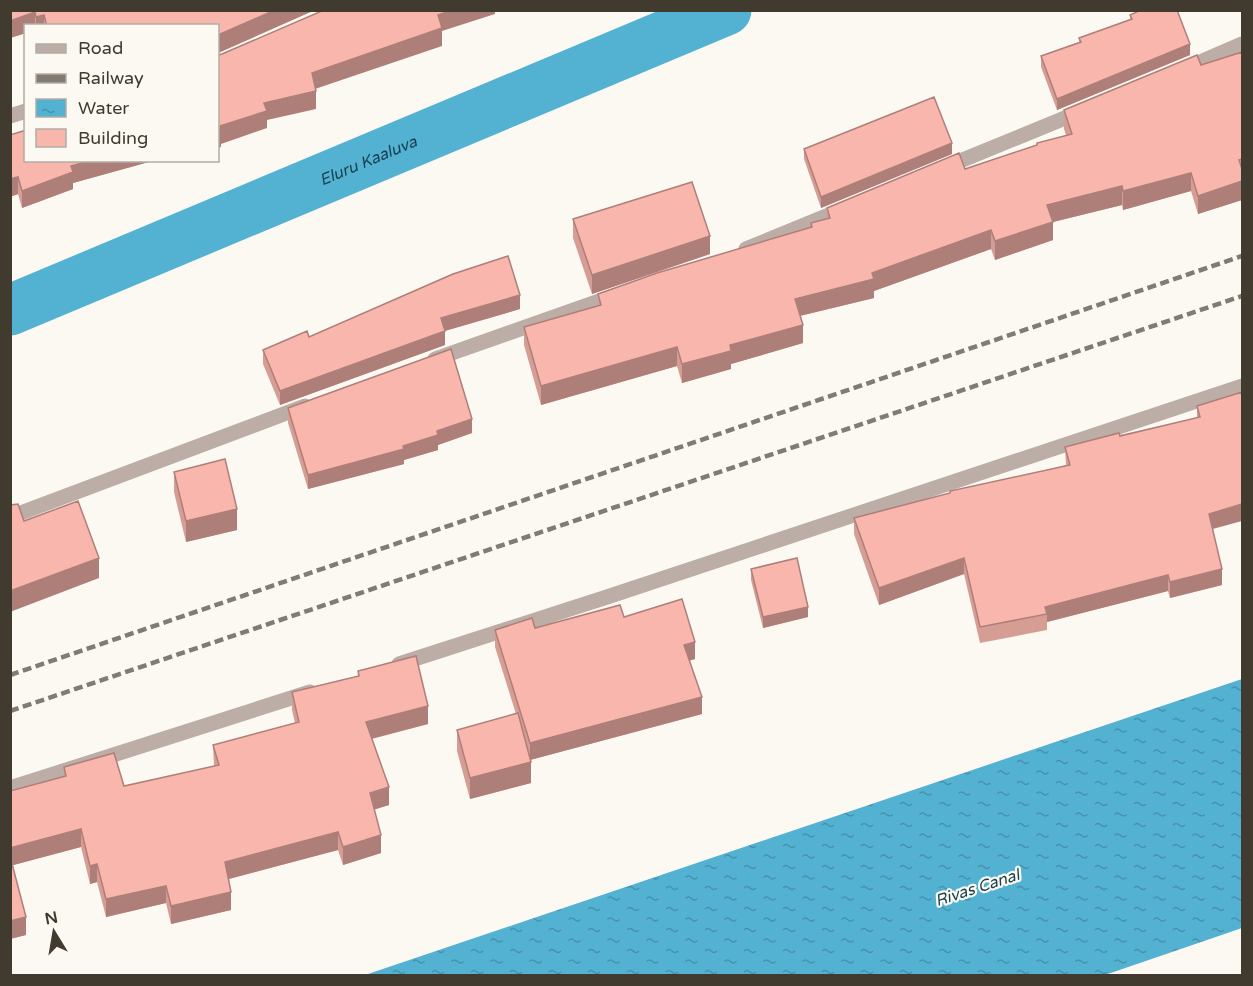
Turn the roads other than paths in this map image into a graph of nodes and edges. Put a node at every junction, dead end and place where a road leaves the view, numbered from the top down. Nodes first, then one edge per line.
1 (1242, 44) edge
2 (1168, 75) edge
3 (1094, 106) edge
4 (930, 174) edge
5 (864, 201) edge
6 (728, 257) edge
7 (631, 290) edge
8 (417, 365) edge
9 (1242, 386) edge
10 (317, 401) edge
11 (10, 517) edge
12 (382, 669) edge
13 (326, 687) edge
14 (10, 788) edge

1 - 2 street
3 - 4 street
5 - 6 street
7 - 8 street
9 - 12 street
10 - 11 street
13 - 14 street

